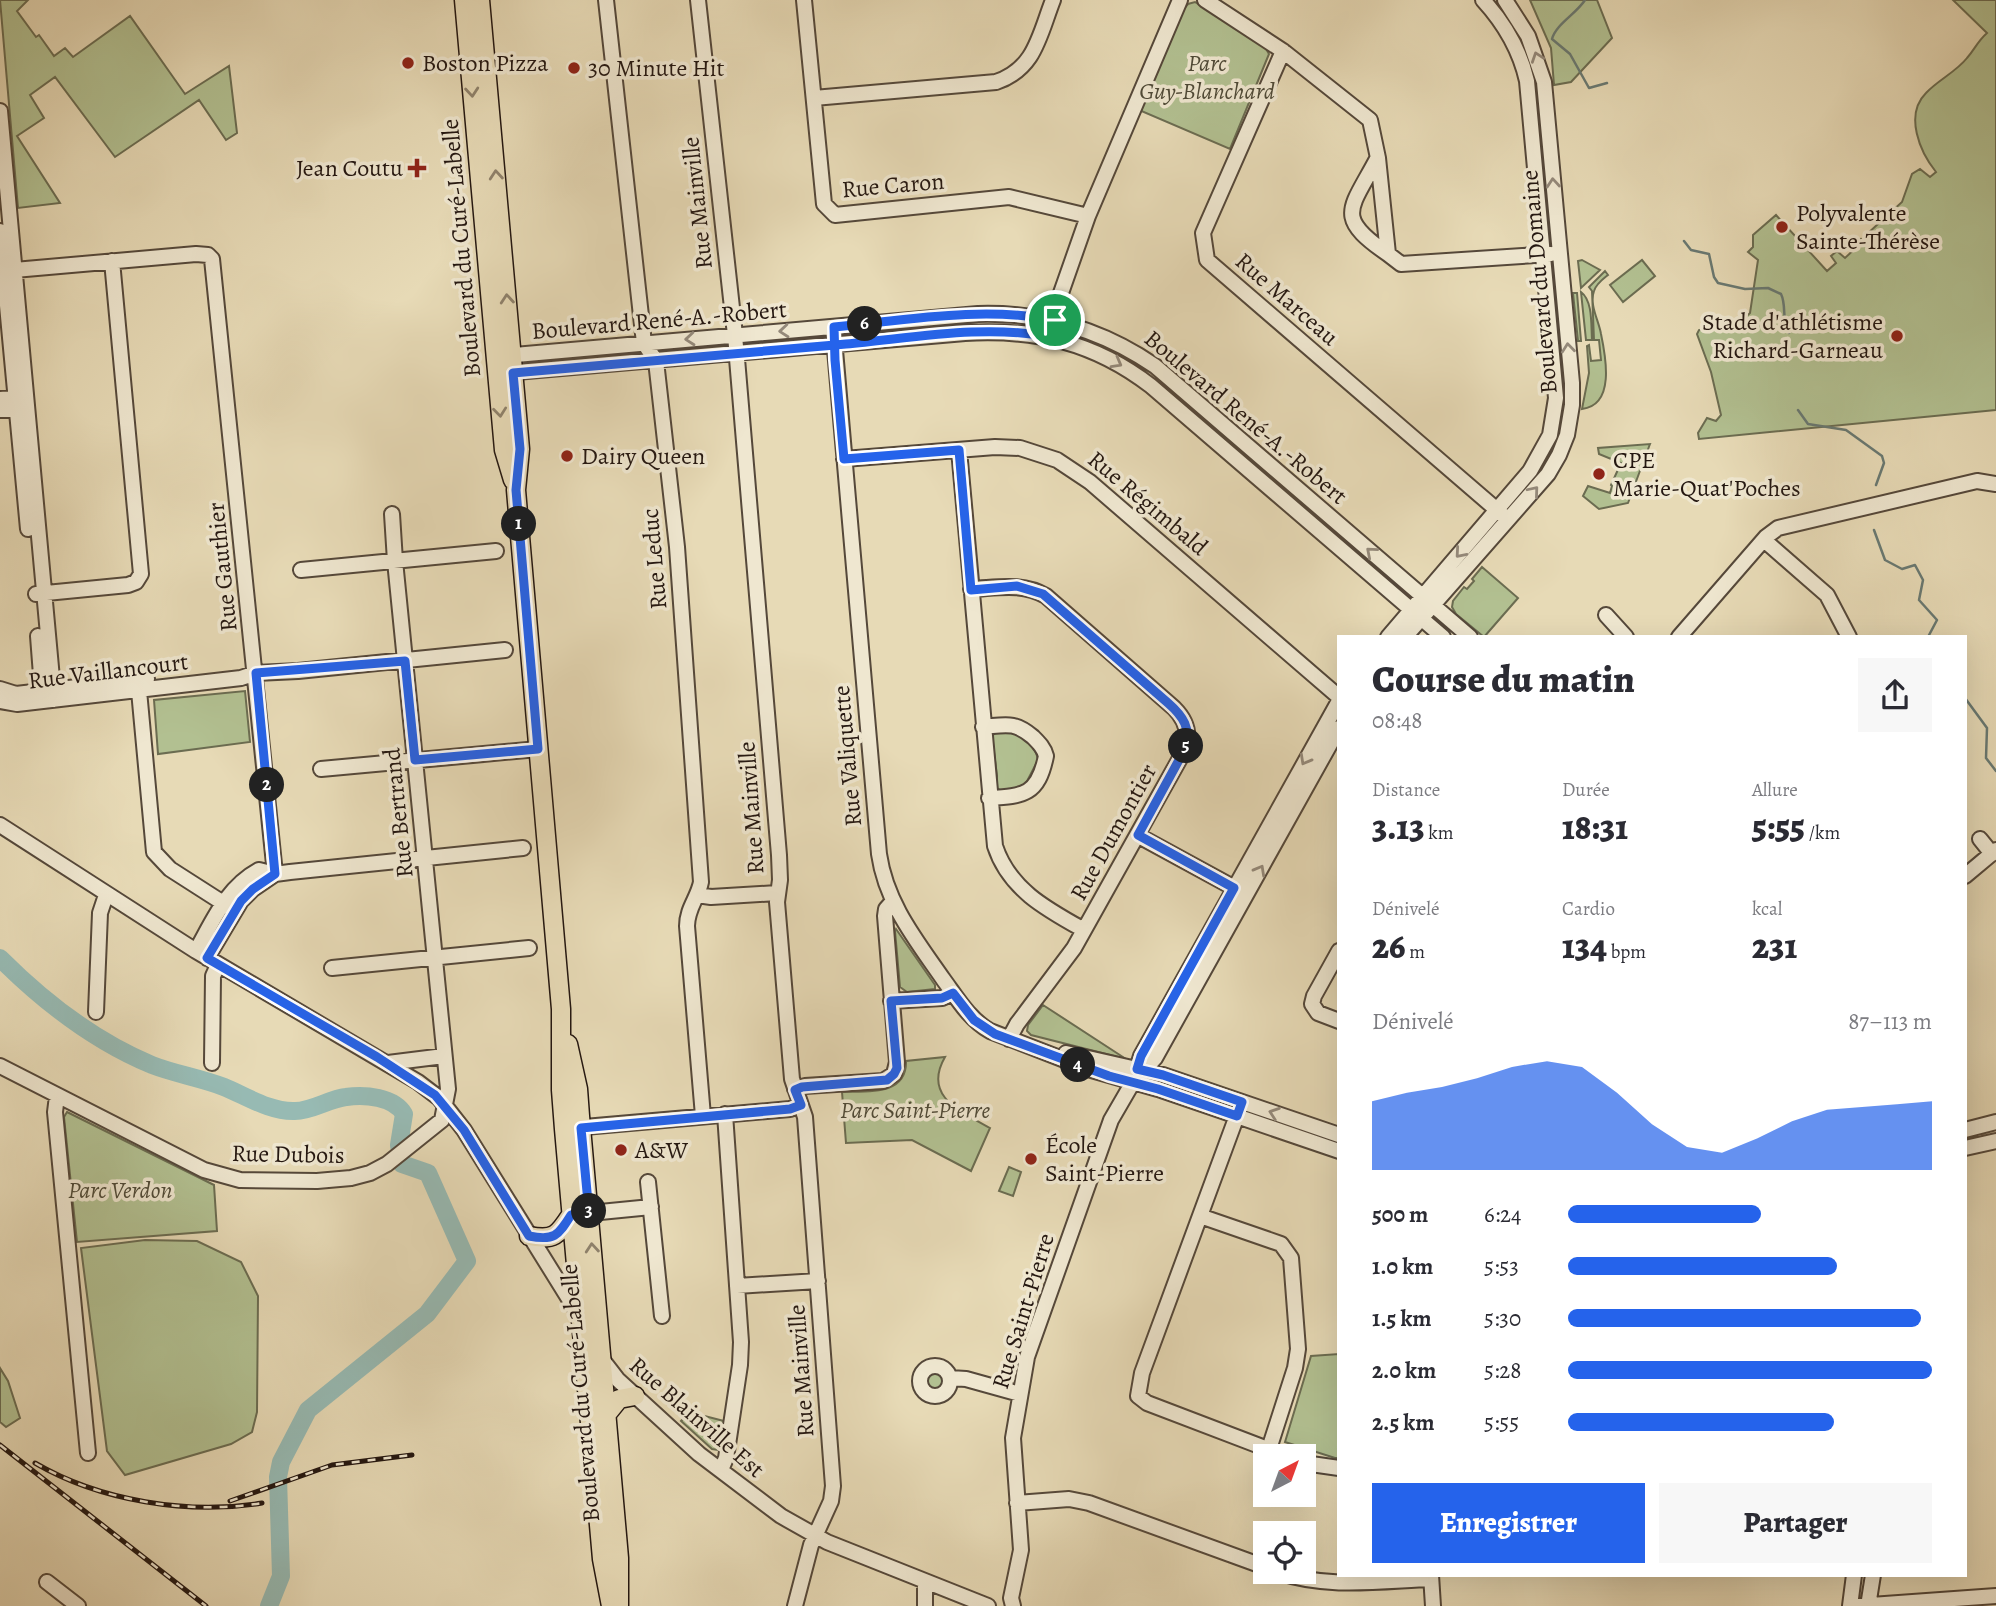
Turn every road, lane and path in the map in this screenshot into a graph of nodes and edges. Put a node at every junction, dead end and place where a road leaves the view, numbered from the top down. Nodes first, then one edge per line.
1 (464, 0) edge
2 (480, 0) edge
3 (606, 0) edge
4 (698, 0) edge
5 (804, 0) edge
6 (1052, 0) edge
7 (1180, 0) edge
8 (1205, 0) edge
9 (1483, 0) edge
10 (1505, 0) edge
11 (1283, 51) junction
12 (814, 98) junction
13 (0, 111) edge
14 (1, 131) edge
15 (1378, 158) junction
16 (1088, 216) junction
17 (0, 231) edge
18 (1388, 254) junction
19 (1560, 254) junction
20 (1544, 255) junction
21 (112, 261) junction
22 (9, 270) junction
23 (1055, 320) junction
24 (834, 327) junction
25 (735, 335) junction
26 (1051, 337) junction
27 (645, 344) junction
28 (835, 345) junction
29 (736, 354) junction
30 (656, 361) junction
31 (504, 365) junction
32 (0, 399) edge
33 (21, 403) junction
34 (0, 410) edge
35 (959, 450) junction
36 (844, 459) junction
37 (1996, 484) edge
38 (1497, 510) junction
39 (392, 514) dead end
40 (1509, 520) junction
41 (1764, 540) junction
42 (496, 551) dead end
43 (395, 561) junction
44 (301, 570) dead end
45 (971, 590) junction
46 (38, 593) junction
47 (1422, 596) junction
48 (1434, 606) junction
49 (1417, 614) junction
50 (1606, 615) dead end
51 (1391, 635) edge
52 (1406, 635) edge
53 (1441, 635) edge
54 (1468, 635) edge
55 (1624, 635) edge
56 (1681, 635) edge
57 (1848, 635) edge
58 (505, 650) dead end
59 (405, 661) junction
60 (256, 673) junction
61 (139, 685) junction
62 (0, 689) edge
63 (48, 695) junction
64 (1337, 697) edge
65 (0, 701) edge
66 (1337, 703) edge
67 (983, 727) junction
68 (1337, 731) edge
69 (538, 749) junction
70 (415, 760) junction
71 (321, 769) dead end
72 (989, 798) junction
73 (0, 825) edge
74 (1138, 835) junction
75 (1980, 839) dead end
76 (523, 848) dead end
77 (1994, 852) edge
78 (425, 859) junction
79 (275, 874) junction
80 (1967, 874) edge
81 (1240, 891) junction
82 (777, 893) junction
83 (106, 895) junction
84 (697, 895) junction
85 (893, 901) junction
86 (229, 906) junction
87 (1084, 930) junction
88 (528, 948) dead end
89 (1337, 955) edge
90 (435, 957) junction
91 (207, 958) junction
92 (332, 968) dead end
93 (953, 993) junction
94 (891, 1001) junction
95 (96, 1012) dead end
96 (1337, 1020) edge
97 (1009, 1040) junction
98 (444, 1056) junction
99 (212, 1063) dead end
100 (388, 1063) junction
101 (0, 1066) edge
102 (1138, 1074) junction
103 (795, 1090) junction
104 (58, 1096) junction
105 (1242, 1102) junction
106 (801, 1105) junction
107 (446, 1106) junction
108 (725, 1114) junction
109 (703, 1116) junction
110 (1237, 1116) junction
111 (1996, 1122) edge
112 (572, 1128) junction
113 (1967, 1129) edge
114 (1337, 1134) edge
115 (1996, 1141) edge
116 (1967, 1148) edge
117 (1337, 1150) edge
118 (648, 1182) dead end
119 (651, 1207) junction
120 (580, 1214) junction
121 (1200, 1216) junction
122 (529, 1236) junction
123 (818, 1280) junction
124 (737, 1286) junction
125 (589, 1316) junction
126 (662, 1316) dead end
127 (602, 1360) junction
128 (583, 1362) junction
129 (950, 1378) dead end
130 (1020, 1394) junction
131 (635, 1396) junction
132 (606, 1415) junction
133 (1256, 1444) edge
134 (1271, 1444) edge
135 (88, 1453) dead end
136 (1316, 1466) edge
137 (1337, 1468) edge
138 (721, 1470) junction
139 (1017, 1503) junction
140 (814, 1535) junction
141 (1253, 1563) edge
142 (1431, 1577) edge
143 (1854, 1577) edge
144 (1871, 1577) edge
145 (1316, 1580) edge
146 (47, 1582) dead end
147 (925, 1582) junction
148 (1996, 1596) edge
149 (1864, 1605) edge
150 (78, 1606) edge
151 (611, 1606) edge
152 (619, 1606) edge
153 (794, 1606) edge
154 (925, 1606) edge
155 (988, 1606) edge
156 (1013, 1606) edge
157 (1433, 1606) edge
158 (1850, 1606) edge

1 -> 31 main road, Boulevard du Curé-Labelle
31 -> 2 main road, Boulevard du Curé-Labelle
3 - 27 street, Rue Leduc
4 - 25 street, Rue Mainville
5 - 12 street, Rue Caron
6 - 12 street
7 - 16 street
8 - 11 street
9 - 20 street, Boulevard du Domaine
19 -> 10 street, Boulevard du Domaine
11 - 15 street
11 - 38 street, Rue Marceau
12 - 16 street, Rue Caron
13 - 14 street
14 - 22 street
15 - 18 street
15 - 18 street
16 - 23 street
17 - 22 street
18 - 20 street
19 - 20 street
40 -> 19 street, Boulevard du Domaine
20 - 38 street, Boulevard du Domaine
21 - 22 street
21 - 46 street
21 - 60 street, Rue Gauthier
22 - 33 street
23 - 24 street, Boulevard René-A.-Robert
23 - 26 street
47 -> 23 street, Boulevard René-A.-Robert
24 -> 25 street, Boulevard René-A.-Robert
24 - 28 street, Rue Valiquette
25 -> 27 street, Boulevard René-A.-Robert
25 - 29 street, Rue Mainville
26 - 28 street, Boulevard René-A.-Robert
26 -> 49 street, Boulevard René-A.-Robert
27 - 30 street, Rue Leduc
27 - 31 street, Boulevard René-A.-Robert
28 - 29 street, Boulevard René-A.-Robert
28 - 36 street, Rue Valiquette
29 - 30 street, Boulevard René-A.-Robert
29 - 82 street, Rue Mainville
30 - 31 street, Boulevard René-A.-Robert
30 - 84 street, Rue Leduc
31 - 69 main road, Boulevard du Curé-Labelle
32 - 33 street
33 - 34 street
33 - 46 street
35 - 36 street, Rue Régimbald
35 - 45 street
35 - 64 street, Rue Régimbald
36 - 85 street, Rue Valiquette
37 - 41 street
38 - 40 street, Rue Marceau
38 -> 47 street, Boulevard du Domaine
39 - 43 street, Rue Bertrand
40 - 48 street, Boulevard du Domaine
41 - 56 street
41 - 57 street
42 - 43 street
43 - 44 street
43 - 59 street, Rue Bertrand
45 - 67 street
45 - 74 street, Rue Dumontier
46 - 63 street
47 - 48 street, Boulevard René-A.-Robert
47 - 49 street
48 - 49 street
48 - 54 street, Boulevard René-A.-Robert
49 - 51 street
49 - 52 street
49 - 53 street, Boulevard René-A.-Robert
50 - 55 street
58 - 59 street, Rue Vaillancourt
59 - 60 street, Rue Vaillancourt
59 - 70 street, Rue Bertrand
60 - 61 street, Rue Vaillancourt
60 - 79 street, Rue Gauthier
61 - 63 street, Rue Vaillancourt
61 - 86 street
62 - 63 street, Rue Vaillancourt
63 - 65 street, Rue Vaillancourt
66 -> 81 street, Rue Saint-Pierre
67 - 72 street
67 - 72 street
81 -> 68 street, Rue Saint-Pierre
69 - 70 street
69 - 112 main road, Boulevard du Curé-Labelle
70 - 71 street
70 - 78 street, Rue Bertrand
72 - 87 street
73 - 83 street
74 - 81 street
74 - 87 street, Rue Dumontier
75 - 77 street
76 - 78 street
77 - 80 street
78 - 79 street
78 - 90 street, Rue Bertrand
79 - 86 street
81 - 102 street, Rue Saint-Pierre
82 - 84 street
82 - 103 street, Rue Mainville
83 - 91 street
83 - 95 street
84 - 109 street, Rue Leduc
85 - 93 street
85 - 94 street, Rue Valiquette
86 - 91 street
87 - 97 street, Rue Dumontier
88 - 90 street
89 - 96 street
90 - 92 street
90 - 98 street, Rue Bertrand
91 - 99 street
91 - 100 street
93 - 94 street
93 - 97 street
94 - 103 street, Rue Valiquette
97 - 102 street
98 - 100 street
98 - 107 street, Rue Bertrand
100 - 107 street
101 - 104 street, Rue Dubois
102 - 105 street
102 - 110 street
102 - 130 street, Rue Saint-Pierre
103 - 106 street, Rue Mainville
104 - 107 street, Rue Dubois
104 - 135 street
105 - 110 street
114 -> 105 street
106 - 108 street
106 - 123 street, Rue Mainville
107 - 122 street
108 - 109 street
108 - 124 street
109 - 112 street
110 - 117 street
110 - 121 street
111 - 113 street
112 - 120 main road, Boulevard du Curé-Labelle
115 - 116 street
118 - 119 street
119 - 120 street
119 - 126 street
120 - 122 main road
120 - 125 main road, Boulevard du Curé-Labelle
121 - 133 street
121 - 134 street
122 - 125 street
123 - 124 street
123 - 140 street, Rue Mainville
124 - 138 street
125 - 127 main road, Boulevard du Curé-Labelle
125 - 128 main road, Boulevard du Curé-Labelle
127 - 128 street
127 - 131 street, Rue Blainville Est
127 - 132 main road, Boulevard du Curé-Labelle
128 - 151 main road, Boulevard du Curé-Labelle
129 - 130 street
130 - 139 street, Rue Saint-Pierre
131 - 132 main road
131 - 138 street, Rue Blainville Est
132 - 152 main road, Boulevard du Curé-Labelle
136 - 137 street
138 - 140 street, Rue Blainville Est
139 - 141 street
139 - 156 street, Rue Saint-Pierre
140 - 147 street, Rue Blainville Est
140 - 153 street, Rue Mainville
142 - 145 street
142 - 157 street
143 - 158 street
144 - 149 street
146 - 150 street
147 - 154 street
147 - 155 street, Rue Blainville Est
148 - 149 street

